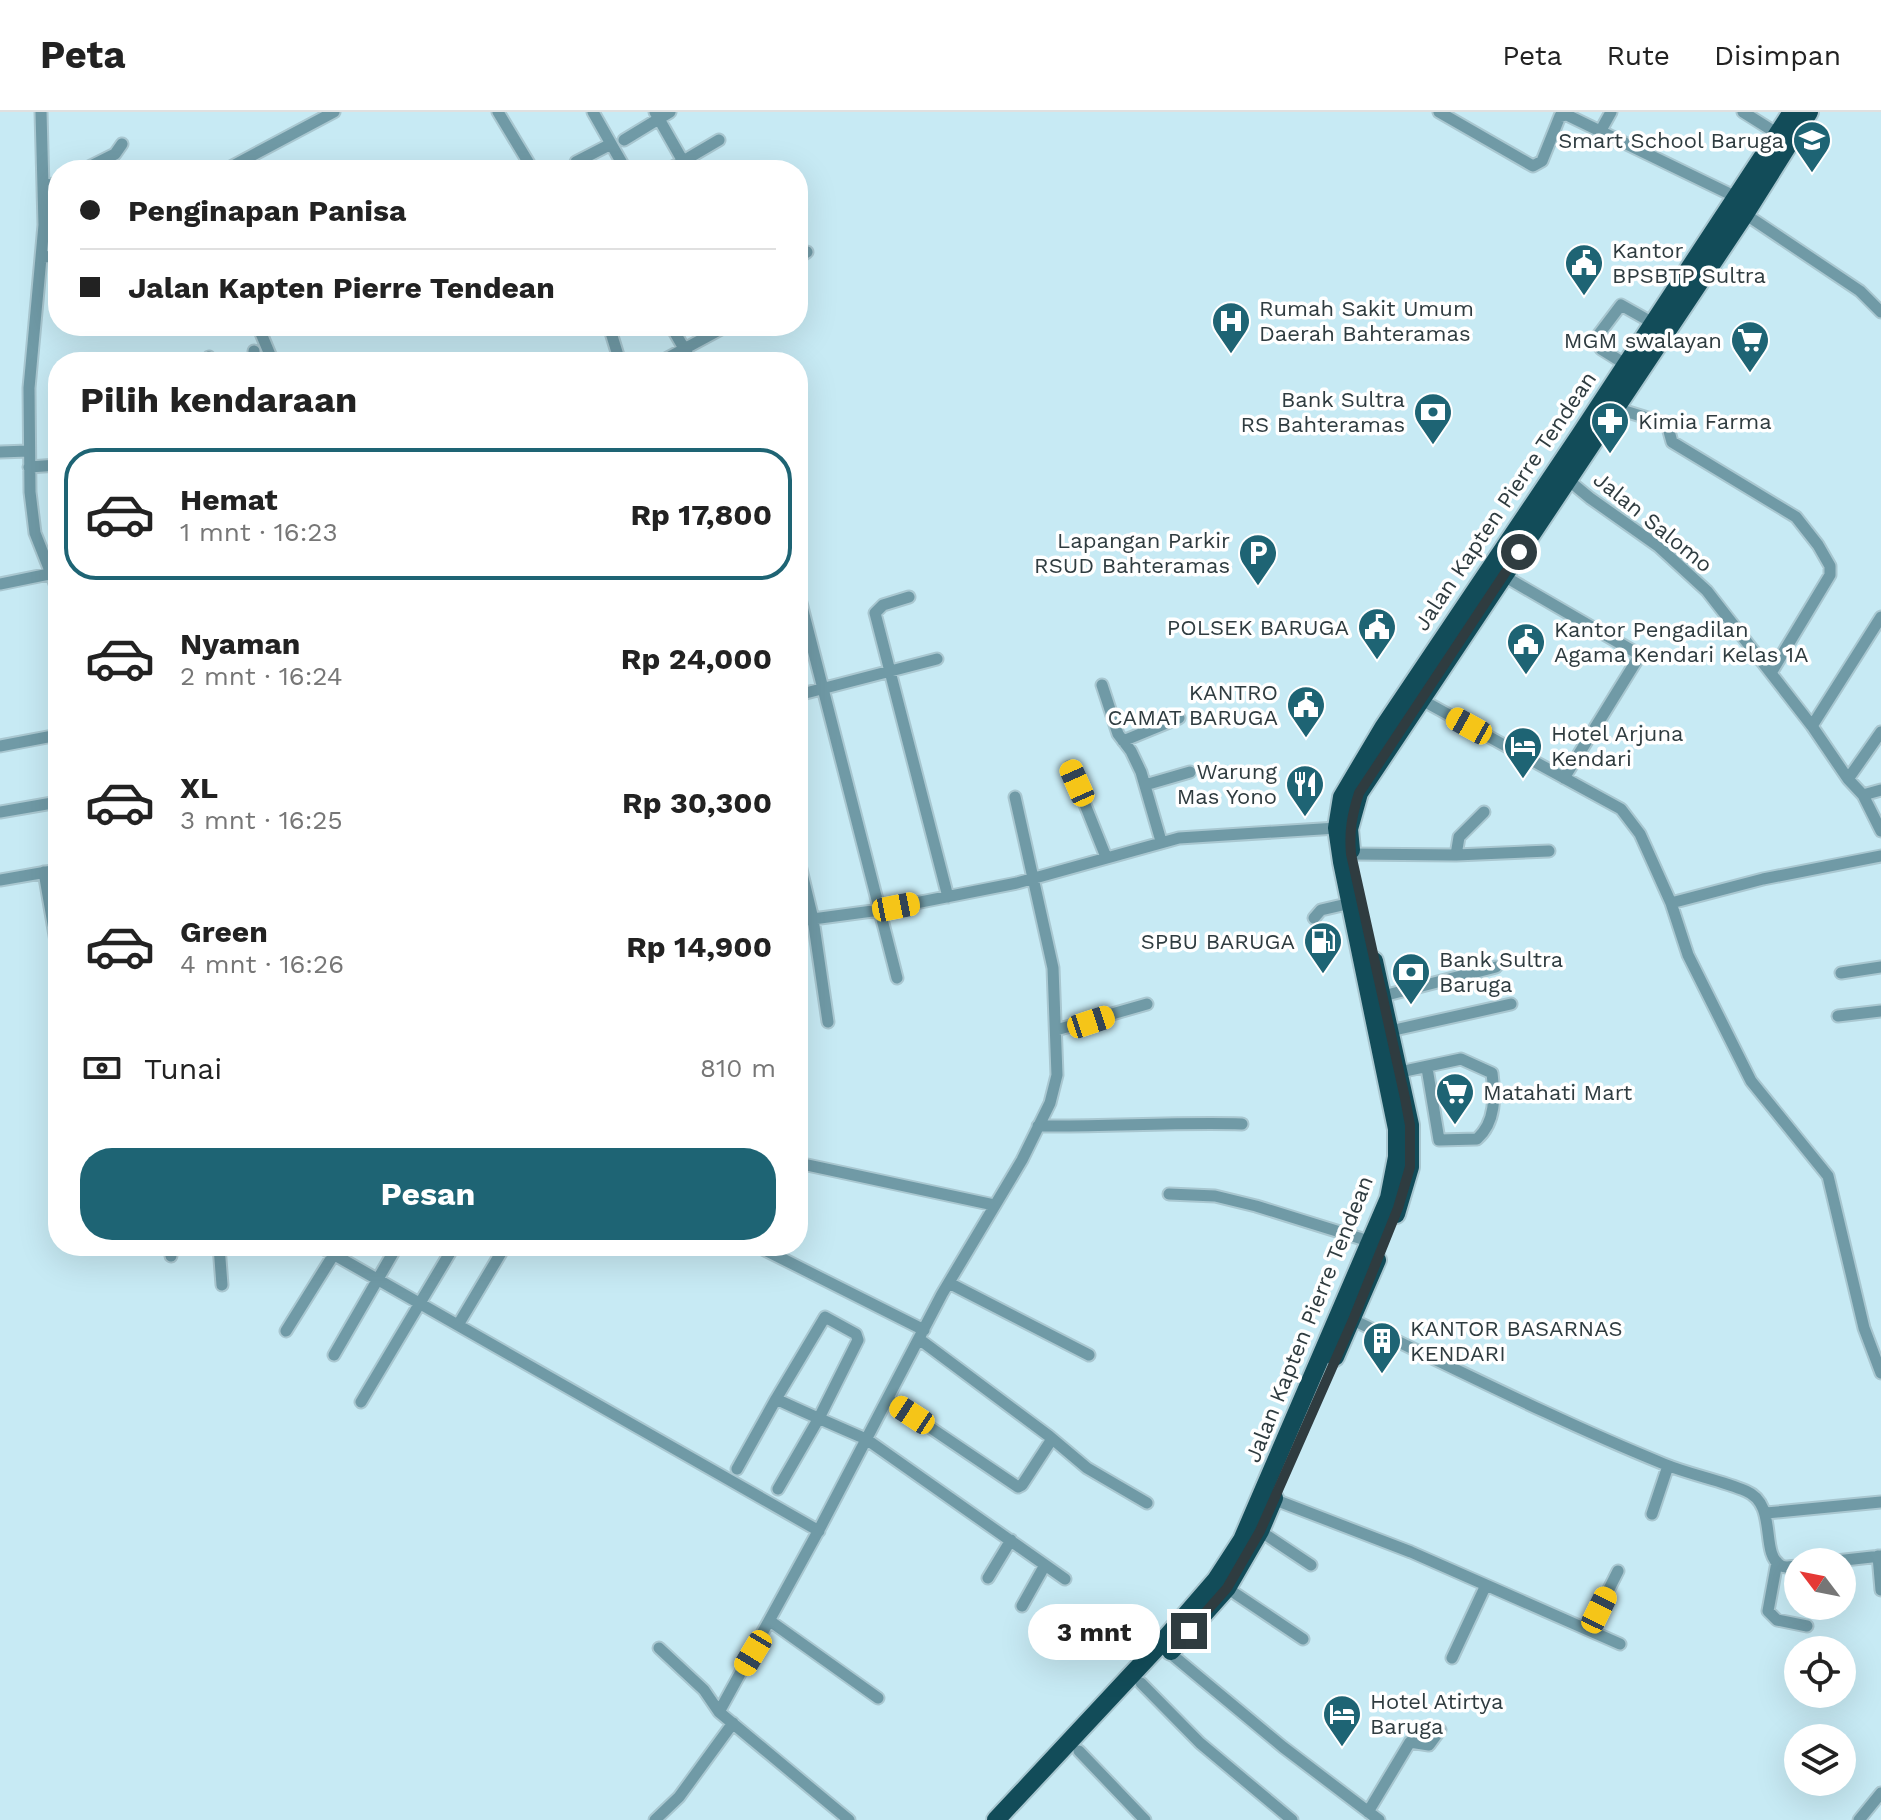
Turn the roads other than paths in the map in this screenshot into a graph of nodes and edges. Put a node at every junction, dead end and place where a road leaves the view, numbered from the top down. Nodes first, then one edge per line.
1 (41, 112) edge
2 (334, 112) edge
3 (498, 112) edge
4 (593, 112) edge
5 (670, 112) edge
6 (1439, 112) edge
7 (1611, 112) edge
8 (1743, 112) edge
9 (1792, 112) edge
10 (1809, 112) edge
11 (657, 115) edge
12 (1601, 130) junction
13 (1778, 134) junction
14 (624, 140) dead end
15 (719, 140) dead end
16 (122, 144) dead end
17 (611, 144) junction
18 (103, 160) edge
19 (244, 160) edge
20 (527, 160) edge
21 (580, 160) edge
22 (620, 160) edge
23 (682, 160) edge
24 (693, 160) edge
25 (48, 185) edge
26 (44, 186) junction
27 (1741, 206) junction
28 (43, 257) junction
29 (48, 257) edge
30 (1881, 312) edge
31 (1653, 323) junction
32 (677, 336) edge
33 (707, 336) edge
34 (684, 348) junction
35 (677, 352) edge
36 (686, 352) edge
37 (1625, 364) junction
38 (1615, 408) junction
39 (1586, 439) junction
40 (28, 451) junction
41 (0, 452) edge
42 (48, 466) edge
43 (29, 467) junction
44 (1567, 479) junction
45 (48, 571) edge
46 (48, 574) edge
47 (1504, 576) junction
48 (0, 584) edge
49 (909, 597) dead end
50 (1881, 617) edge
51 (808, 629) edge
52 (1458, 629) junction
53 (937, 659) dead end
54 (890, 670) junction
55 (1771, 673) junction
56 (1102, 685) dead end
57 (824, 689) junction
58 (808, 693) edge
59 (1420, 699) junction
60 (1179, 718) dead end
61 (1812, 726) junction
62 (1881, 732) edge
63 (48, 737) edge
64 (1123, 741) junction
65 (0, 746) edge
66 (1070, 767) dead end
67 (1190, 772) dead end
68 (1564, 778) junction
69 (1848, 779) junction
70 (1145, 785) junction
71 (1881, 790) edge
72 (1863, 795) junction
73 (1015, 797) dead end
74 (48, 804) edge
75 (0, 812) edge
76 (1484, 812) dead end
77 (1337, 828) junction
78 (1881, 831) edge
79 (1161, 841) junction
80 (1549, 851) dead end
81 (1351, 854) junction
82 (1456, 855) junction
83 (1881, 856) edge
84 (1106, 857) junction
85 (48, 871) edge
86 (44, 872) junction
87 (1034, 879) junction
88 (0, 880) edge
89 (48, 895) edge
90 (948, 897) junction
91 (808, 898) edge
92 (1351, 903) junction
93 (1671, 903) junction
94 (880, 910) junction
95 (1314, 918) dead end
96 (813, 919) junction
97 (808, 920) edge
98 (1496, 967) dead end
99 (1881, 967) edge
100 (1841, 973) dead end
101 (1371, 974) junction
102 (897, 978) dead end
103 (1383, 996) junction
104 (1147, 1004) dead end
105 (1511, 1004) dead end
106 (1881, 1011) edge
107 (1838, 1016) dead end
108 (828, 1022) dead end
109 (1056, 1030) junction
110 (1390, 1031) junction
111 (1427, 1068) junction
112 (1400, 1072) junction
113 (1242, 1124) dead end
114 (1038, 1126) junction
115 (808, 1165) edge
116 (1169, 1194) dead end
117 (994, 1205) junction
118 (1372, 1242) junction
119 (220, 1256) edge
120 (332, 1256) edge
121 (344, 1256) edge
122 (391, 1256) edge
123 (448, 1256) edge
124 (499, 1256) edge
125 (775, 1256) edge
126 (377, 1280) junction
127 (949, 1283) junction
128 (222, 1285) dead end
129 (420, 1304) junction
130 (1353, 1320) junction
131 (458, 1325) junction
132 (286, 1331) dead end
133 (921, 1335) junction
134 (334, 1355) dead end
135 (1089, 1355) dead end
136 (1881, 1373) edge
137 (1320, 1377) junction
138 (776, 1399) junction
139 (888, 1399) junction
140 (361, 1402) dead end
141 (819, 1418) junction
142 (866, 1439) junction
143 (1052, 1439) junction
144 (1668, 1466) junction
145 (737, 1469) dead end
146 (778, 1489) dead end
147 (1273, 1499) junction
148 (1881, 1502) edge
149 (1147, 1503) dead end
150 (1766, 1513) junction
151 (1652, 1514) dead end
152 (819, 1531) junction
153 (1260, 1531) junction
154 (1011, 1540) junction
155 (1879, 1556) edge
156 (1856, 1559) edge
157 (1777, 1562) junction
158 (1045, 1565) junction
159 (1311, 1565) dead end
160 (1784, 1566) edge
161 (1618, 1571) dead end
162 (988, 1578) dead end
163 (1065, 1579) dead end
164 (1486, 1585) junction
165 (1227, 1588) junction
166 (1881, 1590) edge
167 (1022, 1606) dead end
168 (770, 1621) junction
169 (1807, 1626) dead end
170 (1589, 1629) junction
171 (1303, 1639) dead end
172 (1620, 1644) dead end
173 (659, 1648) dead end
174 (1170, 1653) junction
175 (1452, 1658) dead end
176 (1141, 1683) junction
177 (878, 1698) dead end
178 (719, 1712) junction
179 (733, 1723) junction
180 (1440, 1730) dead end
181 (1079, 1751) junction
182 (1881, 1793) edge
183 (1368, 1812) junction
184 (655, 1820) edge
185 (849, 1820) edge
186 (996, 1820) edge
187 (1013, 1820) edge
188 (1145, 1820) edge
189 (1292, 1820) edge
190 (1379, 1820) edge
191 (1859, 1820) edge

1 - 26 street
2 - 19 street
3 - 20 street
4 - 17 street
5 - 11 street
6 - 12 street
7 - 12 street
8 - 13 street
9 - 13 highway, Jalan Kapten Pierre Tendean
10 - 27 highway, Jalan Kapten Pierre Tendean
11 - 14 street
11 - 23 street
12 - 27 street
13 - 27 highway, Jalan Kapten Pierre Tendean
15 - 24 street
16 - 18 street
17 - 21 street
17 - 22 street
25 - 26 street
26 - 28 street
27 - 30 street
27 - 31 highway, Jalan Kapten Pierre Tendean
27 - 38 highway, Jalan Kapten Pierre Tendean
28 - 29 street
28 - 40 street
31 - 37 highway, Jalan Kapten Pierre Tendean
31 - 37 street
32 - 34 street
33 - 34 street
34 - 35 street
34 - 36 street
37 - 39 highway, Jalan Kapten Pierre Tendean
38 - 39 highway, Jalan Kapten Pierre Tendean
38 - 55 street
39 - 44 highway, Jalan Kapten Pierre Tendean
39 - 52 highway, Jalan Kapten Pierre Tendean
40 - 41 street
40 - 43 street
42 - 43 street
43 - 45 street
44 - 47 highway, Jalan Kapten Pierre Tendean
44 - 55 street, Jalan Salomo
46 - 48 street
47 - 52 highway, Jalan Kapten Pierre Tendean
47 - 68 street
49 - 54 street
50 - 61 street
51 - 57 street
52 - 59 highway, Jalan Kapten Pierre Tendean
52 - 77 highway, Jalan Kapten Pierre Tendean
53 - 54 street
54 - 57 street
54 - 90 street
55 - 61 street, Jalan Salomo
56 - 64 street
57 - 58 street
57 - 94 street
59 - 68 street
59 - 81 highway, Jalan Kapten Pierre Tendean
60 - 64 street
61 - 69 street, Jalan Salomo
62 - 69 street
63 - 65 street
64 - 70 street
66 - 84 street
67 - 70 street
68 - 93 street
69 - 72 street, Jalan Salomo
70 - 79 street
71 - 72 street
72 - 78 street, Jalan Salomo
73 - 87 street
74 - 75 street
76 - 82 street
77 - 79 street
77 - 92 highway, Jalan Kapten Pierre Tendean
79 - 84 street
80 - 82 street
81 - 82 street
81 - 101 highway, Jalan Kapten Pierre Tendean
83 - 93 street
84 - 87 street
85 - 86 street
86 - 88 street
86 - 89 street
87 - 90 street
87 - 109 street
90 - 94 street
91 - 96 street
92 - 95 street
92 - 101 highway, Jalan Kapten Pierre Tendean
93 - 136 street
94 - 96 street
94 - 102 street
96 - 97 street
96 - 108 street
98 - 103 street
99 - 100 street
101 - 103 highway, Jalan Kapten Pierre Tendean
101 - 118 highway, Jalan Kapten Pierre Tendean
103 - 110 highway, Jalan Kapten Pierre Tendean
104 - 109 street
105 - 110 street
106 - 107 street
109 - 114 street
110 - 112 highway, Jalan Kapten Pierre Tendean
111 - 111 street
111 - 112 street
112 - 130 highway, Jalan Kapten Pierre Tendean
113 - 114 street
114 - 117 street
115 - 117 street
116 - 118 street
117 - 127 street
118 - 137 highway, Jalan Kapten Pierre Tendean
119 - 128 street
120 - 132 street
121 - 126 street
122 - 126 street
123 - 129 street
124 - 131 street
125 - 133 street
126 - 129 street
126 - 134 street
127 - 133 street
127 - 135 street
129 - 131 street
129 - 140 street
130 - 137 highway, Jalan Kapten Pierre Tendean
130 - 144 street
131 - 152 street
133 - 139 street
133 - 143 street
137 - 147 highway, Jalan Kapten Pierre Tendean
137 - 186 highway, Jalan Kapten Pierre Tendean
138 - 141 street
138 - 141 street
138 - 145 street
139 - 142 street
139 - 143 street
141 - 142 street
141 - 146 street
142 - 152 street
142 - 154 street
143 - 149 street
144 - 150 street
144 - 151 street
147 - 153 highway, Jalan Kapten Pierre Tendean
147 - 164 street
148 - 150 street
150 - 157 street
152 - 168 street
153 - 159 street
153 - 165 highway, Jalan Kapten Pierre Tendean
154 - 158 street
154 - 162 street
155 - 156 street
155 - 166 street
157 - 160 street
157 - 169 street
158 - 163 street
158 - 167 street
161 - 170 street
164 - 170 street
164 - 175 street
165 - 171 street
165 - 174 highway, Jalan Kapten Pierre Tendean
168 - 177 street
168 - 178 street
170 - 172 street
173 - 178 street
174 - 176 highway, Jalan Kapten Pierre Tendean
174 - 183 street
176 - 181 highway, Jalan Kapten Pierre Tendean
176 - 189 street
178 - 179 street
179 - 184 street
179 - 185 street
180 - 183 street
181 - 187 highway, Jalan Kapten Pierre Tendean
181 - 188 street
182 - 191 street
183 - 190 street

